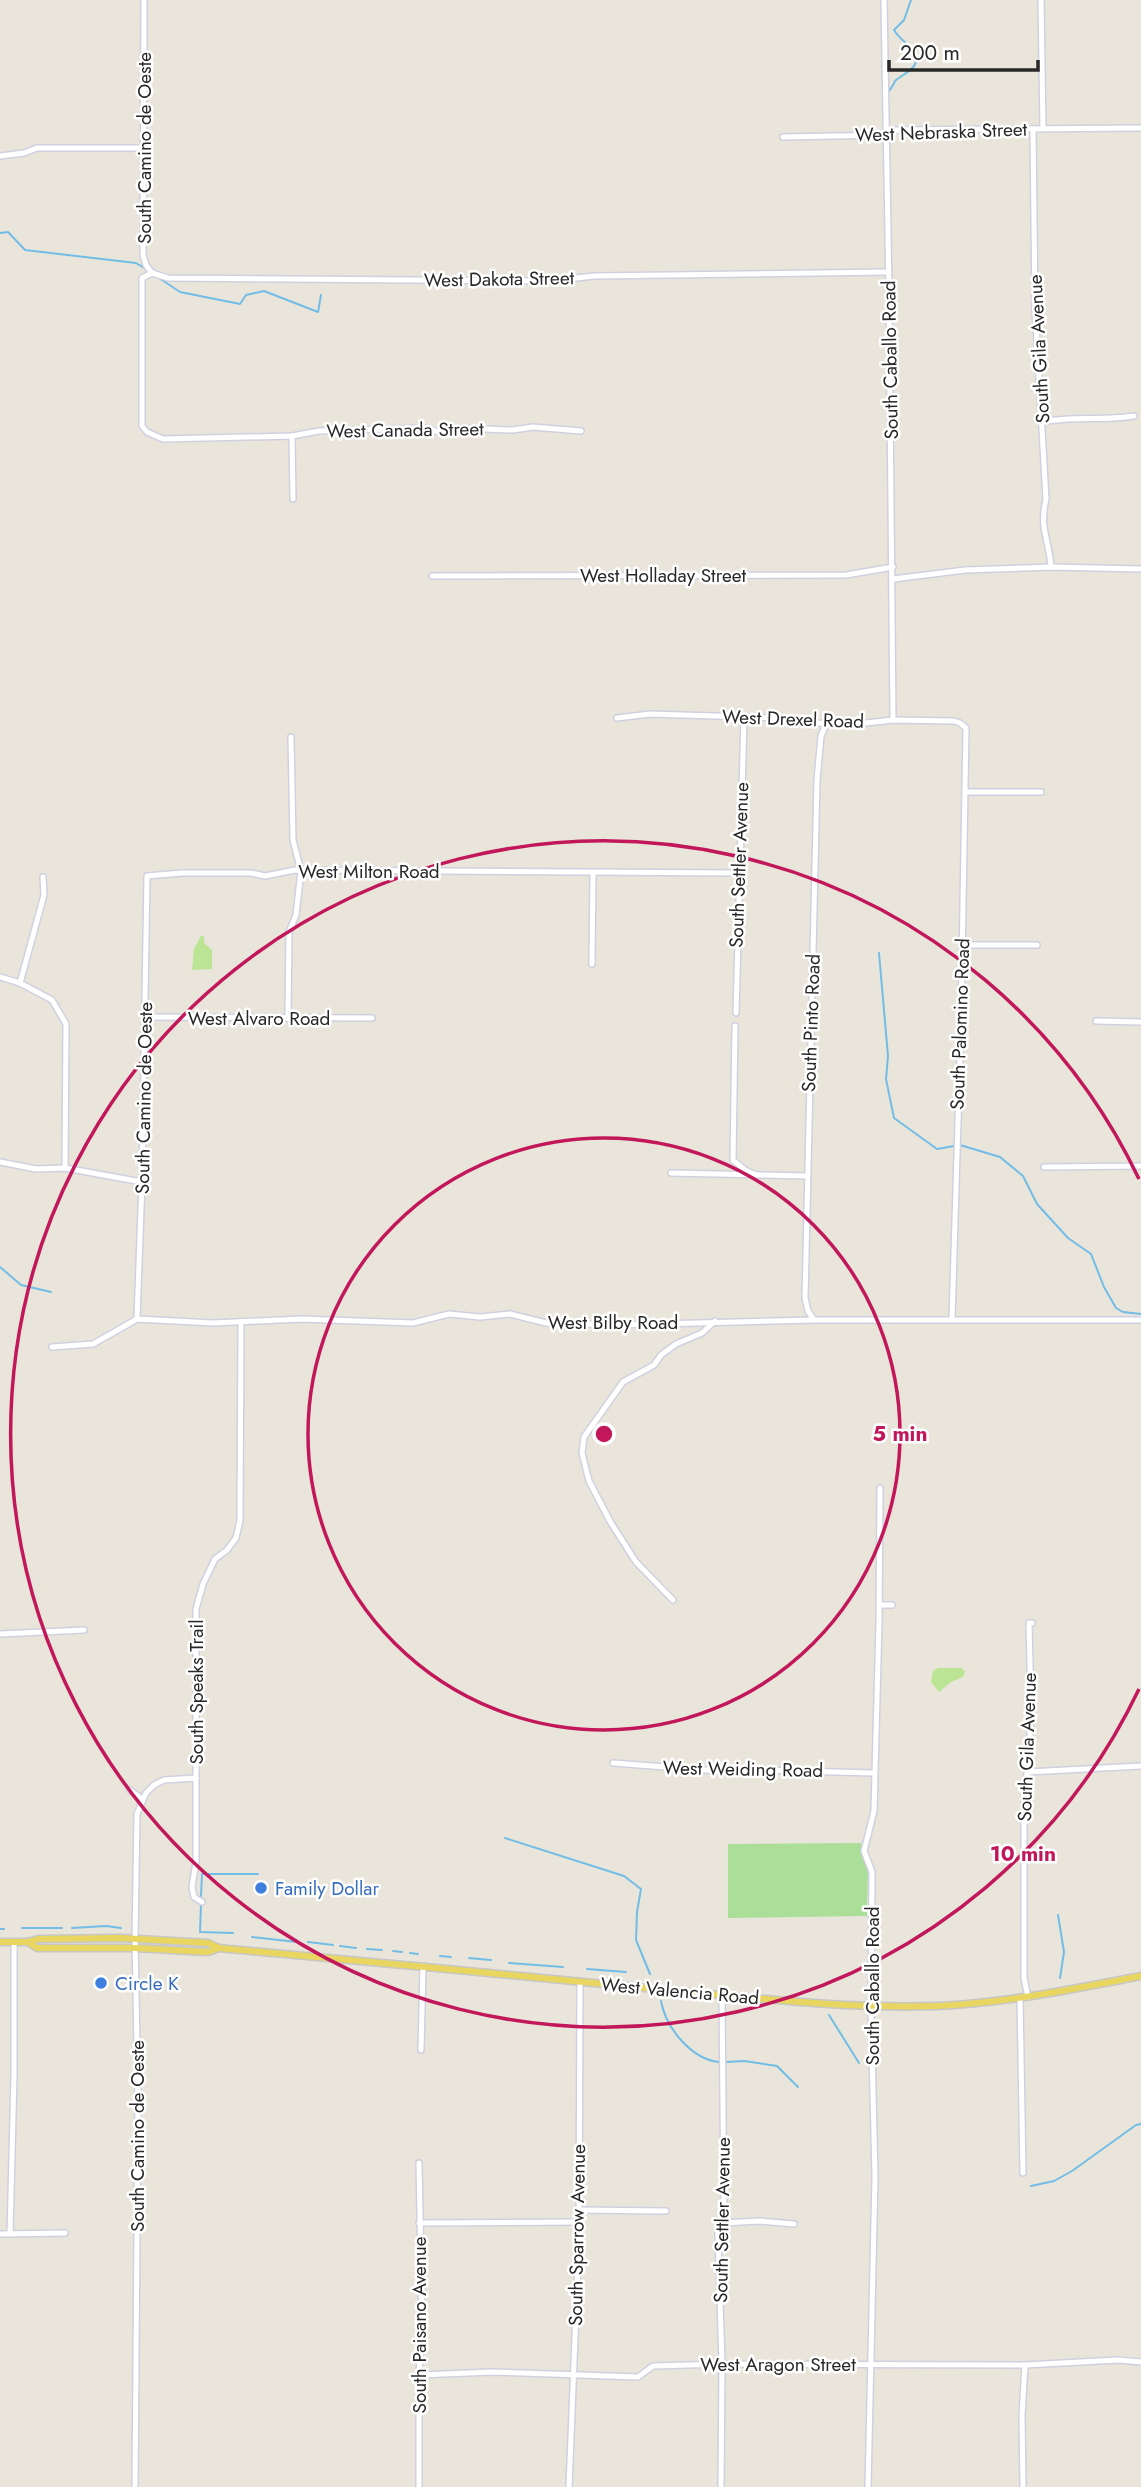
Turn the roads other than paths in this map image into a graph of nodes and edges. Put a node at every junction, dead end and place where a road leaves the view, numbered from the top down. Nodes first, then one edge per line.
1 (145, 0) edge
2 (884, 0) edge
3 (1041, 0) edge
4 (1033, 128) junction
5 (1043, 128) junction
6 (1141, 128) edge
7 (885, 135) junction
8 (783, 137) dead end
9 (145, 148) junction
10 (0, 156) edge
11 (888, 272) junction
12 (152, 273) junction
13 (1134, 416) dead end
14 (1042, 422) junction
15 (581, 431) dead end
16 (292, 436) junction
17 (293, 499) dead end
18 (892, 567) junction
19 (1051, 567) junction
20 (1141, 569) edge
21 (432, 576) dead end
22 (893, 579) junction
23 (744, 717) junction
24 (617, 718) dead end
25 (893, 720) junction
26 (825, 724) junction
27 (966, 728) joint
28 (291, 737) dead end
29 (965, 792) junction
30 (1041, 792) dead end
31 (301, 871) junction
32 (593, 872) junction
33 (738, 873) junction
34 (147, 876) joint
35 (43, 877) dead end
36 (962, 945) junction
37 (1037, 945) dead end
38 (592, 964) dead end
39 (0, 977) edge
40 (20, 983) junction
41 (736, 1013) dead end
42 (146, 1017) junction
43 (372, 1018) dead end
44 (288, 1019) junction
45 (1096, 1021) dead end
46 (1141, 1022) edge
47 (735, 1026) dead end
48 (0, 1163) edge
49 (1141, 1166) edge
50 (1044, 1167) dead end
51 (65, 1168) junction
52 (671, 1173) dead end
53 (756, 1175) junction
54 (807, 1177) junction
55 (142, 1182) junction
56 (137, 1319) junction
57 (952, 1319) junction
58 (814, 1320) junction
59 (1141, 1320) edge
60 (715, 1321) junction
61 (241, 1322) junction
62 (52, 1347) dead end
63 (880, 1488) dead end
64 (673, 1600) dead end
65 (879, 1605) junction
66 (892, 1605) dead end
67 (1030, 1623) dead end
68 (84, 1630) dead end
69 (0, 1634) edge
70 (613, 1763) dead end
71 (1141, 1766) edge
72 (1028, 1772) junction
73 (873, 1773) junction
74 (196, 1778) junction
75 (144, 1782) dead end
76 (150, 1789) junction
77 (130, 1790) dead end
78 (142, 1799) junction
79 (202, 1902) dead end
80 (135, 1939) junction
81 (0, 1942) edge
82 (14, 1942) junction
83 (28, 1942) junction
84 (135, 1948) junction
85 (219, 1948) junction
86 (423, 1966) junction
87 (1141, 1976) edge
88 (580, 1982) junction
89 (722, 1994) junction
90 (1024, 1998) junction
91 (871, 2006) junction
92 (421, 2050) dead end
93 (419, 2163) dead end
94 (1023, 2173) dead end
95 (579, 2210) junction
96 (666, 2211) dead end
97 (579, 2222) junction
98 (419, 2223) junction
99 (722, 2223) junction
100 (794, 2224) dead end
101 (65, 2233) dead end
102 (0, 2234) edge
103 (10, 2234) junction
104 (1141, 2362) edge
105 (870, 2363) junction
106 (722, 2364) junction
107 (1025, 2365) junction
108 (419, 2375) junction
109 (573, 2376) junction
110 (135, 2487) edge
111 (419, 2487) edge
112 (569, 2487) edge
113 (721, 2487) edge
114 (868, 2487) edge
115 (1023, 2487) edge

1 - 9 street, South Camino de Oeste
2 - 7 street, South Caballo Road
3 - 5 street
4 - 5 street, West Nebraska Street
4 - 7 street, West Nebraska Street
4 - 14 street, South Gila Avenue
5 - 6 street, West Nebraska Street
7 - 8 street, West Nebraska Street
7 - 11 street, South Caballo Road
9 - 10 street
9 - 12 street, South Camino de Oeste
11 - 12 street, West Dakota Street
11 - 18 street, South Caballo Road
12 - 16 street, South Camino de Oeste
13 - 14 street
14 - 19 street, South Gila Avenue
15 - 16 street, West Canada Street
16 - 17 street
18 - 21 street, West Holladay Street
18 - 22 street, South Caballo Road
19 - 20 street
19 - 22 street
22 - 25 street, South Caballo Road
23 - 24 street, West Drexel Road
23 - 26 street, West Drexel Road
23 - 33 street, South Settler Avenue
25 - 26 street, West Drexel Road
25 - 27 street, West Drexel Road
26 - 54 street, South Pinto Road
27 - 29 street, South Palomino Road
28 - 31 street
29 - 30 street
29 - 36 street, South Palomino Road
31 - 32 street, West Milton Road
31 - 34 street, West Milton Road
31 - 44 street
32 - 33 street, West Milton Road
32 - 38 street
33 - 41 street, South Settler Avenue
34 - 42 street, South Camino de Oeste
35 - 40 street
36 - 37 street
36 - 57 street, South Palomino Road
39 - 40 street
40 - 51 street
42 - 44 street, West Alvaro Road
42 - 55 street, South Camino de Oeste
43 - 44 street, West Alvaro Road
45 - 46 street
47 - 53 street
48 - 51 street
49 - 50 street
51 - 55 street
52 - 53 street
53 - 54 street
54 - 58 street, South Pinto Road
55 - 56 street, South Camino de Oeste
56 - 61 street, West Bilby Road
56 - 62 street
57 - 58 street, West Bilby Road
57 - 59 street, West Bilby Road
58 - 60 street, West Bilby Road
60 - 61 street, West Bilby Road
60 - 64 street
61 - 74 street, South Speaks Trail
63 - 65 street, South Caballo Road
65 - 66 street
65 - 73 street, South Caballo Road
67 - 72 street, South Gila Avenue
68 - 69 street
70 - 73 street, West Weiding Road
71 - 72 street
72 - 90 street, South Gila Avenue
73 - 91 street, South Caballo Road
74 - 76 street
74 - 79 street, South Speaks Trail
75 - 76 street
76 - 78 street, South Camino de Oeste
77 - 78 street
78 - 80 street, South Camino de Oeste
80 - 83 main road, West Valencia Road
80 - 84 street, South Camino de Oeste
80 - 85 main road, West Valencia Road
81 - 82 main road, West Valencia Road
82 - 83 main road, West Valencia Road
82 - 103 street
83 - 84 main road, West Valencia Road
84 - 85 main road, West Valencia Road
84 - 110 street, South Camino de Oeste
85 - 86 main road, West Valencia Road
86 - 88 main road, West Valencia Road
86 - 92 street
87 - 90 main road, West Valencia Road
88 - 89 main road, West Valencia Road
88 - 95 street, South Sparrow Avenue
89 - 91 main road, West Valencia Road
89 - 99 street, South Settler Avenue
90 - 91 main road, West Valencia Road
90 - 94 street, South Gila Avenue
91 - 105 street, South Caballo Road
93 - 98 street, South Paisano Avenue
95 - 96 street
95 - 97 street, South Sparrow Avenue
97 - 98 street
97 - 109 street, South Sparrow Avenue
98 - 108 street, South Paisano Avenue
99 - 100 street
99 - 106 street, South Settler Avenue
101 - 103 street
102 - 103 street
104 - 107 street, West Aragon Street
105 - 106 street, West Aragon Street
105 - 107 street, West Aragon Street
105 - 114 street, South Caballo Road
106 - 109 street, West Aragon Street
106 - 113 street, South Settler Avenue
107 - 115 street
108 - 109 street, West Aragon Street
108 - 111 street, South Paisano Avenue
109 - 112 street, South Sparrow Avenue

